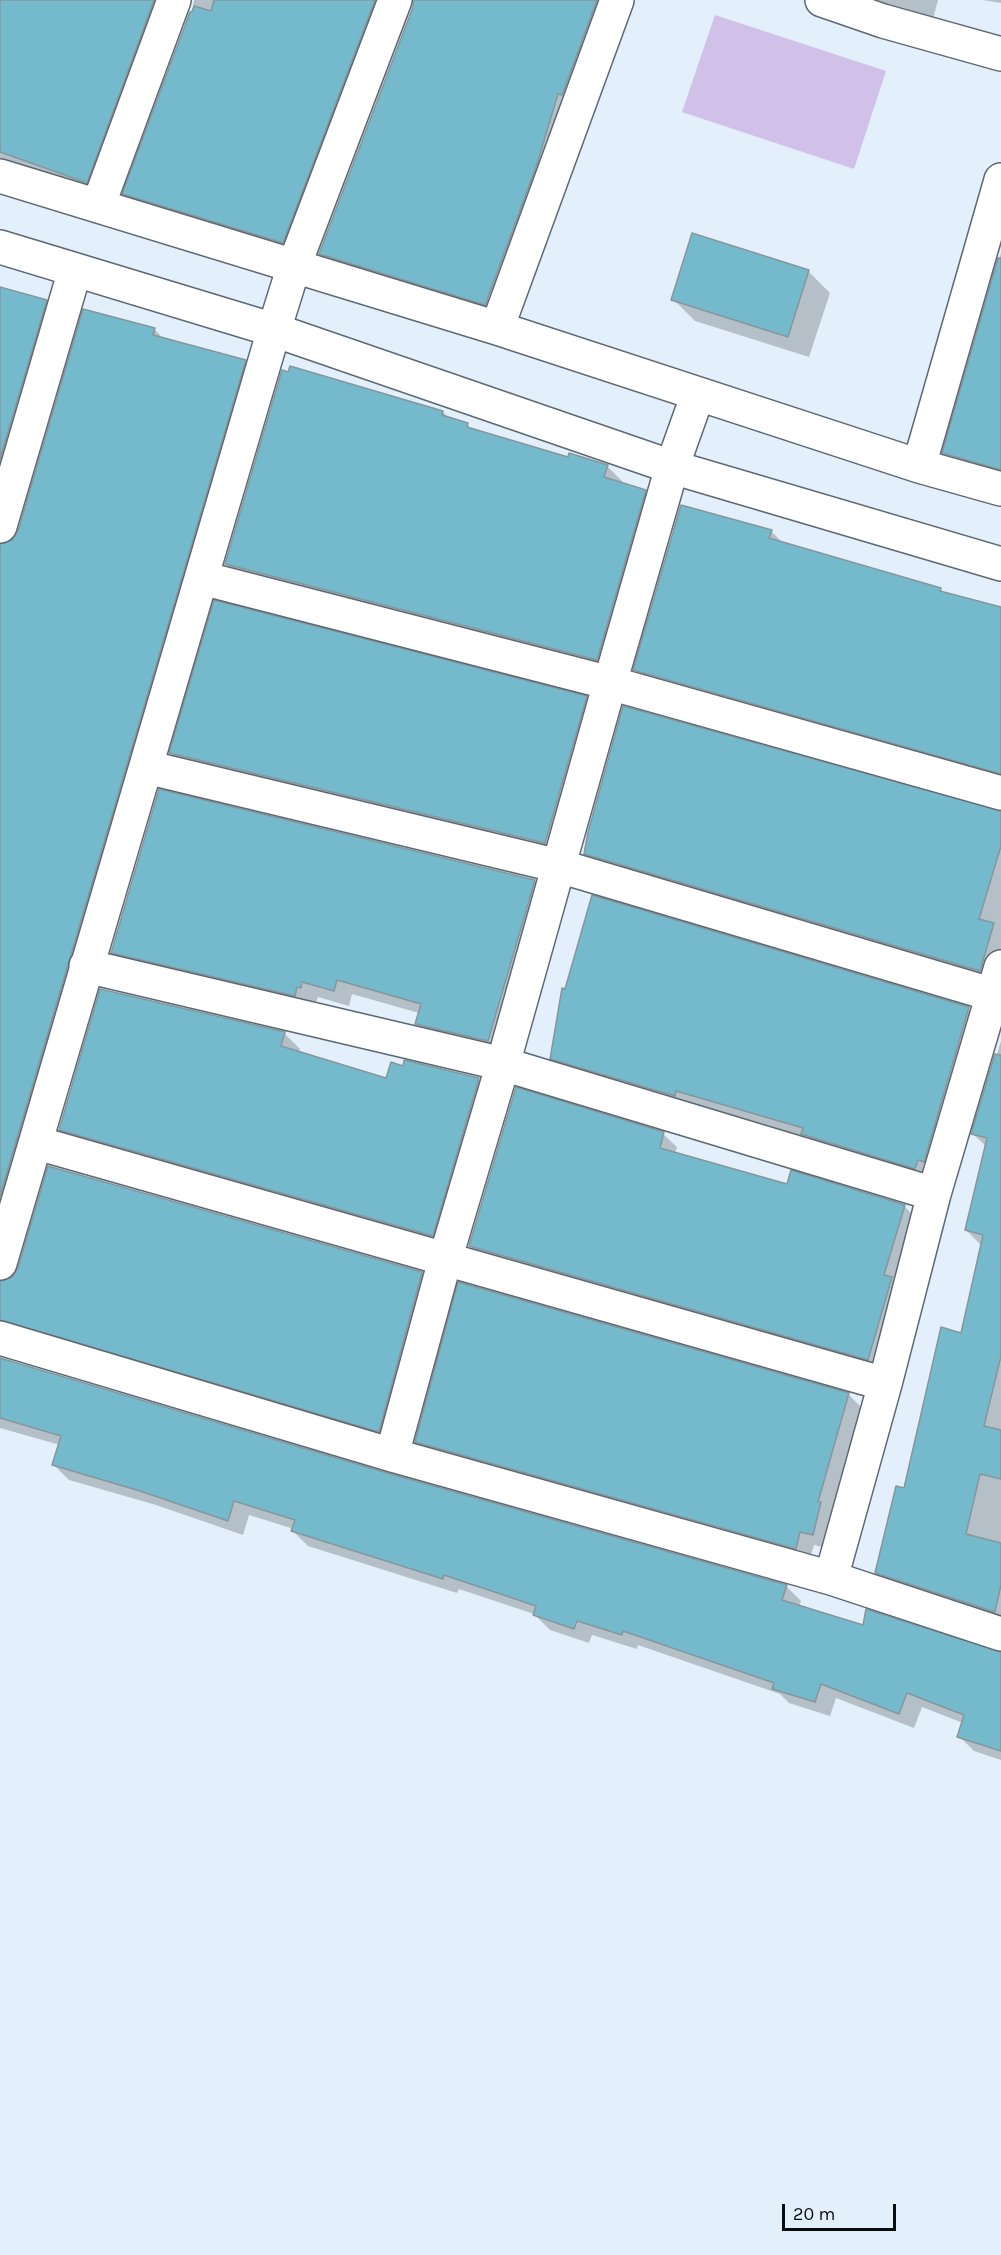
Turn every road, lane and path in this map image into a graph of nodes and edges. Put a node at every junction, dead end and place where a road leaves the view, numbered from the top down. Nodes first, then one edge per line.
1 (174, 0) edge
2 (395, 0) edge
3 (617, 0) edge
4 (822, 0) edge
5 (1001, 54) edge
6 (0, 176) edge
7 (1001, 180) edge
8 (98, 206) junction
9 (0, 247) edge
10 (294, 266) junction
11 (75, 270) junction
12 (497, 328) junction
13 (274, 330) junction
14 (698, 394) junction
15 (919, 466) junction
16 (672, 467) junction
17 (1001, 489) edge
18 (0, 526) edge
19 (1001, 564) edge
20 (202, 578) junction
21 (610, 683) junction
22 (146, 767) junction
23 (1001, 793) edge
24 (559, 866) junction
25 (86, 966) junction
26 (998, 981) edge
27 (503, 1064) junction
28 (37, 1143) junction
29 (934, 1194) junction
30 (445, 1260) junction
31 (0, 1263) edge
32 (0, 1338) edge
33 (885, 1384) junction
34 (392, 1455) junction
35 (831, 1578) junction
36 (1001, 1634) edge

1 - 8 street
2 - 10 street
3 - 12 street
4 - 5 street
6 - 8 street
7 - 15 street
8 - 10 street
9 - 11 street
10 - 12 street
10 - 13 street
11 - 13 street
11 - 18 street
12 - 14 street
13 - 16 street
13 - 20 street
14 - 15 street
14 - 16 street
15 - 17 street
16 - 19 street
16 - 21 street
20 - 21 street
20 - 22 street
21 - 23 street
21 - 24 street
22 - 24 street
22 - 25 street
24 - 26 street
24 - 27 street
25 - 27 street
25 - 28 street
26 - 29 street
27 - 29 street
27 - 30 street
28 - 30 street
28 - 31 street
29 - 33 street
30 - 33 street
30 - 34 street
32 - 34 street
33 - 35 street
34 - 35 street
35 - 36 street

